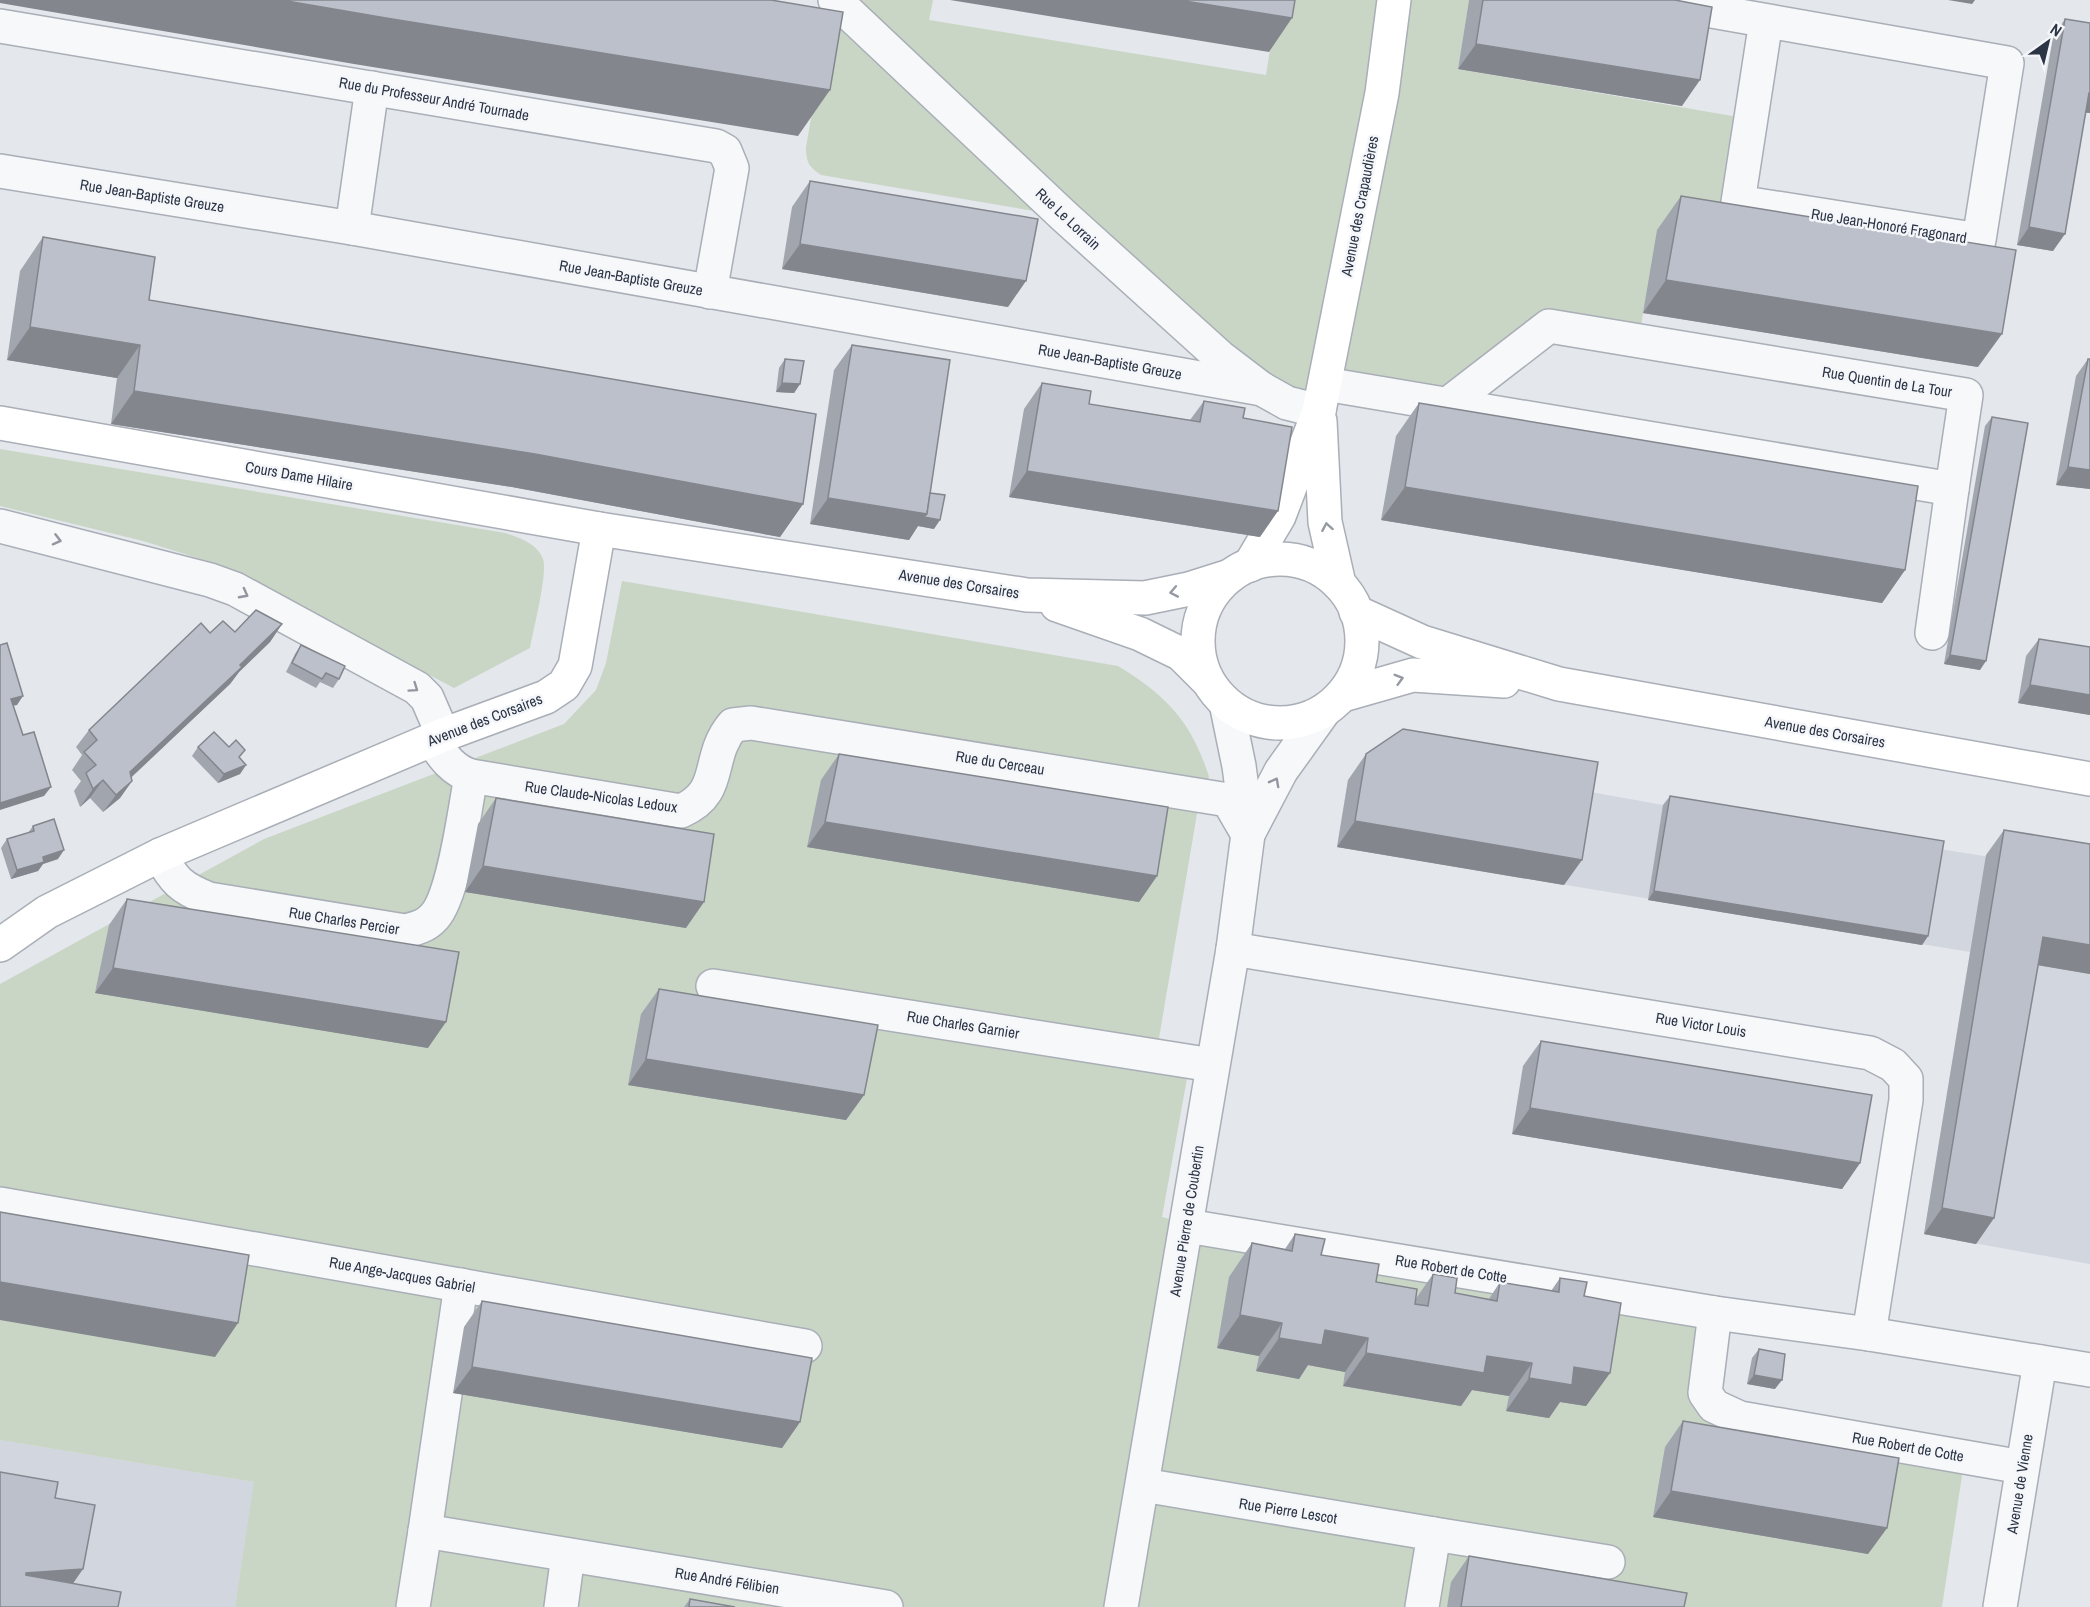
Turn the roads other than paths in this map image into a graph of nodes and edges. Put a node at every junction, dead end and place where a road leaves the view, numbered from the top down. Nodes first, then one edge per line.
1 (836, 0) edge
2 (1394, 0) edge
3 (1649, 0) edge
4 (1766, 21) junction
5 (0, 26) edge
6 (372, 88) junction
7 (0, 171) edge
8 (352, 228) junction
9 (710, 292) junction
10 (1262, 389) junction
11 (1322, 397) junction
12 (1448, 404) junction
13 (0, 423) edge
14 (1952, 489) junction
15 (0, 525) edge
16 (599, 529) junction
17 (1240, 570) junction
18 (1339, 584) junction
19 (1027, 595) junction
20 (1356, 612) junction
21 (1932, 633) dead end
22 (1559, 684) junction
23 (1217, 692) junction
24 (1334, 703) junction
25 (733, 725) joint
26 (438, 738) junction
27 (471, 776) junction
28 (2090, 779) edge
29 (1248, 834) junction
30 (160, 855) junction
31 (0, 945) edge
32 (1233, 949) junction
33 (714, 986) dead end
34 (1212, 1065) junction
35 (0, 1204) edge
36 (1187, 1226) junction
37 (461, 1285) junction
38 (1715, 1313) junction
39 (1869, 1334) junction
40 (805, 1346) dead end
41 (2040, 1362) junction
42 (2090, 1370) edge
43 (2022, 1467) junction
44 (1143, 1485) junction
45 (425, 1531) junction
46 (1434, 1534) junction
47 (568, 1555) junction
48 (1608, 1562) dead end
49 (413, 1607) edge
50 (561, 1607) edge
51 (886, 1607) edge
52 (1121, 1607) edge
53 (1422, 1607) edge
54 (2000, 1607) edge

1 - 10 street, Rue Le Lorrain
2 - 11 street, Avenue des Crapaudières
3 - 4 street, Rue Jean-Honoré Fragonard
4 - 4 street, Rue Jean-Honoré Fragonard
5 - 6 street, Rue du Professeur André Tournade
6 - 8 street
6 - 9 street, Rue du Professeur André Tournade
7 - 8 street, Rue Jean-Baptiste Greuze
8 - 9 street, Rue Jean-Baptiste Greuze
9 - 10 street, Rue Jean-Baptiste Greuze
10 - 11 street, Rue Le Lorrain
11 - 12 street
11 - 17 street, Avenue des Crapaudières
18 -> 11 street, Avenue des Crapaudières
12 - 14 street
12 - 14 street, Rue Quentin de La Tour
13 - 16 street, Cours Dame Hilaire
14 - 21 street
15 -> 26 street
16 - 19 street, Avenue des Corsaires
16 - 26 street, Avenue des Corsaires
17 - 18 street
17 -> 19 street, Avenue des Corsaires
17 - 23 street
18 - 20 street
19 - 23 street, Avenue des Corsaires
20 - 22 street, Avenue des Corsaires
20 - 24 street
24 -> 22 street, Avenue des Corsaires
22 - 28 street, Avenue des Corsaires
23 - 24 street
23 - 29 street, Avenue Pierre de Coubertin
29 -> 24 street, Avenue Pierre de Coubertin
25 - 27 street, Rue Claude-Nicolas Ledoux
25 - 29 street, Rue du Cerceau
26 - 27 street, Rue Claude-Nicolas Ledoux
26 - 30 street, Avenue des Corsaires
27 - 30 street, Rue Charles Percier
29 - 32 street, Avenue Pierre de Coubertin
30 - 31 street, Avenue des Corsaires
32 - 34 street, Avenue Pierre de Coubertin
32 - 39 street, Rue Victor Louis
33 - 34 street, Rue Charles Garnier
34 - 36 street, Avenue Pierre de Coubertin
35 - 37 street, Rue Ange-Jacques Gabriel
36 - 38 street, Rue Robert de Cotte
36 - 44 street, Avenue Pierre de Coubertin
37 - 40 street, Rue Ange-Jacques Gabriel
37 - 45 street
38 - 39 street, Rue Robert de Cotte
38 - 43 street, Rue Robert de Cotte
39 - 41 street, Rue Robert de Cotte
41 - 42 street, Rue Robert de Cotte
41 - 43 street, Avenue de Vienne
43 - 54 street, Avenue de Vienne
44 - 46 street, Rue Pierre Lescot
44 - 52 street, Avenue Pierre de Coubertin
45 - 47 street, Rue André Félibien
45 - 49 street
46 - 48 street, Rue Pierre Lescot
46 - 53 street
47 - 50 street
47 - 51 street, Rue André Félibien

